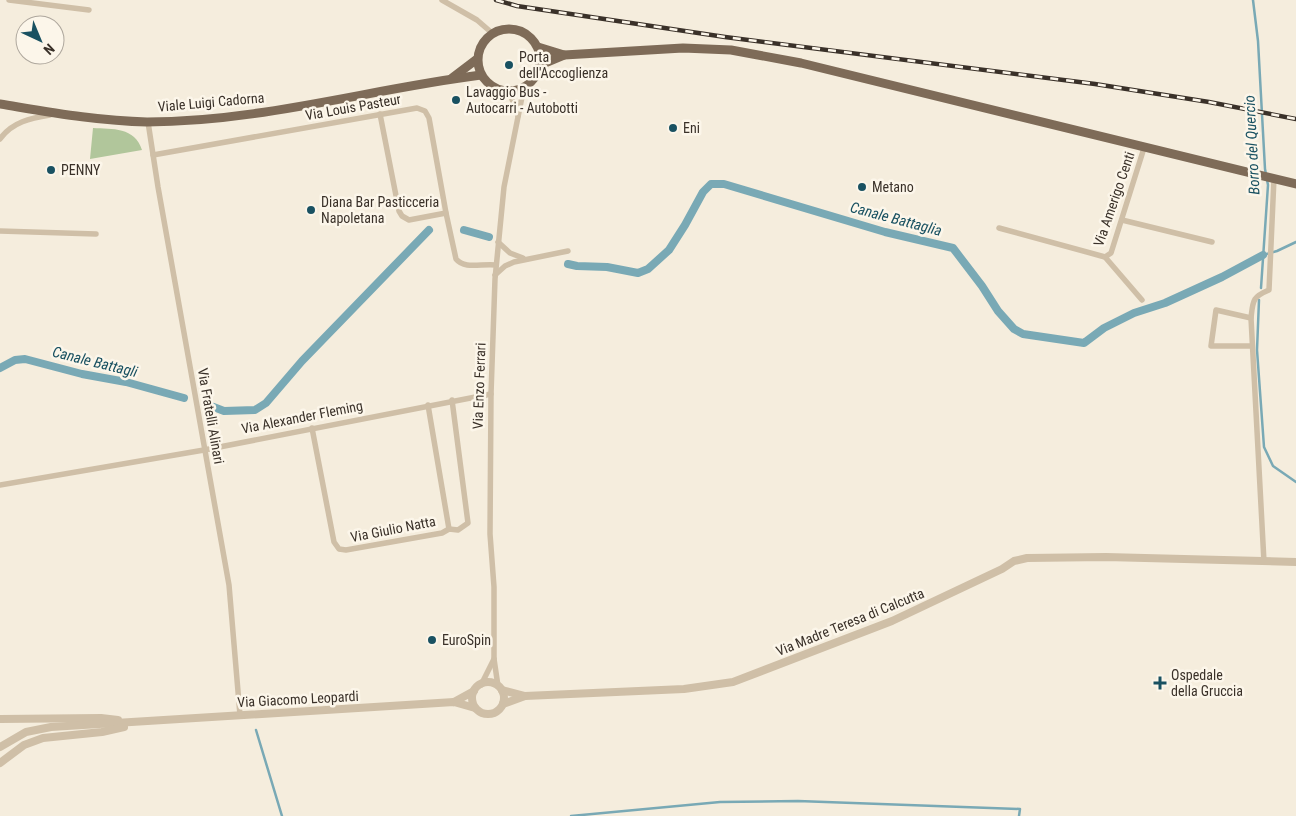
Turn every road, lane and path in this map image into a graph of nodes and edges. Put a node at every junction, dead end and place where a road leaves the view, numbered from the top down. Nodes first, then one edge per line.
1 (8, 0) edge
2 (442, 0) edge
3 (88, 10) dead end
4 (492, 33) junction
5 (538, 47) junction
6 (564, 55) junction
7 (478, 58) junction
8 (540, 65) junction
9 (481, 75) junction
10 (452, 78) junction
11 (524, 87) junction
12 (509, 91) junction
13 (0, 104) edge
14 (57, 114) junction
15 (380, 114) junction
16 (518, 116) junction
17 (148, 122) junction
18 (0, 139) edge
19 (1144, 148) junction
20 (153, 155) junction
21 (1274, 178) junction
22 (1296, 184) edge
23 (446, 213) junction
24 (1122, 220) junction
25 (999, 228) dead end
26 (0, 231) edge
27 (96, 234) dead end
28 (498, 242) junction
29 (1212, 242) dead end
30 (568, 251) dead end
31 (1106, 257) junction
32 (525, 258) junction
33 (496, 265) junction
34 (495, 275) junction
35 (1142, 300) dead end
36 (1250, 318) junction
37 (1251, 346) junction
38 (491, 394) junction
39 (452, 400) junction
40 (428, 405) junction
41 (312, 428) junction
42 (204, 450) junction
43 (0, 485) edge
44 (449, 529) junction
45 (1264, 562) junction
46 (1296, 562) edge
47 (494, 659) junction
48 (733, 682) joint
49 (481, 684) junction
50 (500, 688) junction
51 (474, 691) junction
52 (525, 696) junction
53 (454, 702) junction
54 (503, 704) junction
55 (475, 708) junction
56 (240, 715) junction
57 (0, 719) edge
58 (142, 722) junction
59 (0, 747) edge
60 (0, 763) edge

1 - 3 street
2 - 4 street
4 - 5 main road
4 - 7 main road
5 - 6 main road
5 - 8 main road
6 - 8 main road
6 - 19 main road
7 - 9 main road
7 - 10 main road, Viale Luigi Cadorna
8 - 11 main road
9 - 10 main road, Viale Luigi Cadorna
9 - 12 main road
10 - 17 main road, Viale Luigi Cadorna
11 - 12 main road
11 - 16 street, Via Enzo Ferrari
12 - 16 street
13 - 14 main road, Viale Luigi Cadorna
14 - 17 main road, Viale Luigi Cadorna
14 - 18 street
15 - 20 street, Via Louis Pasteur
15 - 23 street
15 - 23 street, Via Louis Pasteur
16 - 28 street, Via Enzo Ferrari
17 - 20 street, Via Fratelli Alinari
19 - 21 main road
19 - 24 street, Via Amerigo Centi
20 - 42 street, Via Fratelli Alinari
21 - 22 main road
21 - 36 street
23 - 33 street, Via Louis Pasteur
24 - 29 street
24 - 31 street, Via Amerigo Centi
25 - 31 street
26 - 27 street
28 - 32 street
28 - 33 street, Via Enzo Ferrari
30 - 32 street
31 - 35 street
32 - 34 street
33 - 34 street, Via Enzo Ferrari
34 - 38 street, Via Enzo Ferrari
36 - 37 street
36 - 37 street
37 - 45 street
38 - 39 street, Via Alexander Fleming
38 - 47 street, Via Enzo Ferrari
39 - 40 street, Via Alexander Fleming
39 - 44 street
40 - 41 street, Via Alexander Fleming
40 - 44 street, Via Giulio Natta
41 - 42 street, Via Alexander Fleming
41 - 44 street, Via Giulio Natta
42 - 43 street, Via Alexander Fleming
42 - 56 street, Via Fratelli Alinari
45 - 46 street, Via Madre Teresa di Calcutta
45 - 48 street, Via Madre Teresa di Calcutta
47 - 49 street
47 - 50 street, Via Enzo Ferrari
48 - 52 street, Via Giacomo Leopardi
49 - 50 street, Via Giacomo Leopardi
49 - 51 street, Via Giacomo Leopardi
50 - 52 street, Via Giacomo Leopardi
50 - 54 street
51 - 53 street, Via Giacomo Leopardi
51 - 55 street
52 - 54 street, Via Giacomo Leopardi
53 - 55 street, Via Giacomo Leopardi
53 - 56 street, Via Giacomo Leopardi
54 - 55 street, Via Giacomo Leopardi
56 - 58 street, Via Giacomo Leopardi
57 - 58 street, Via Giacomo Leopardi
58 - 59 street, Via Giacomo Leopardi
58 - 60 street, Via Giacomo Leopardi

